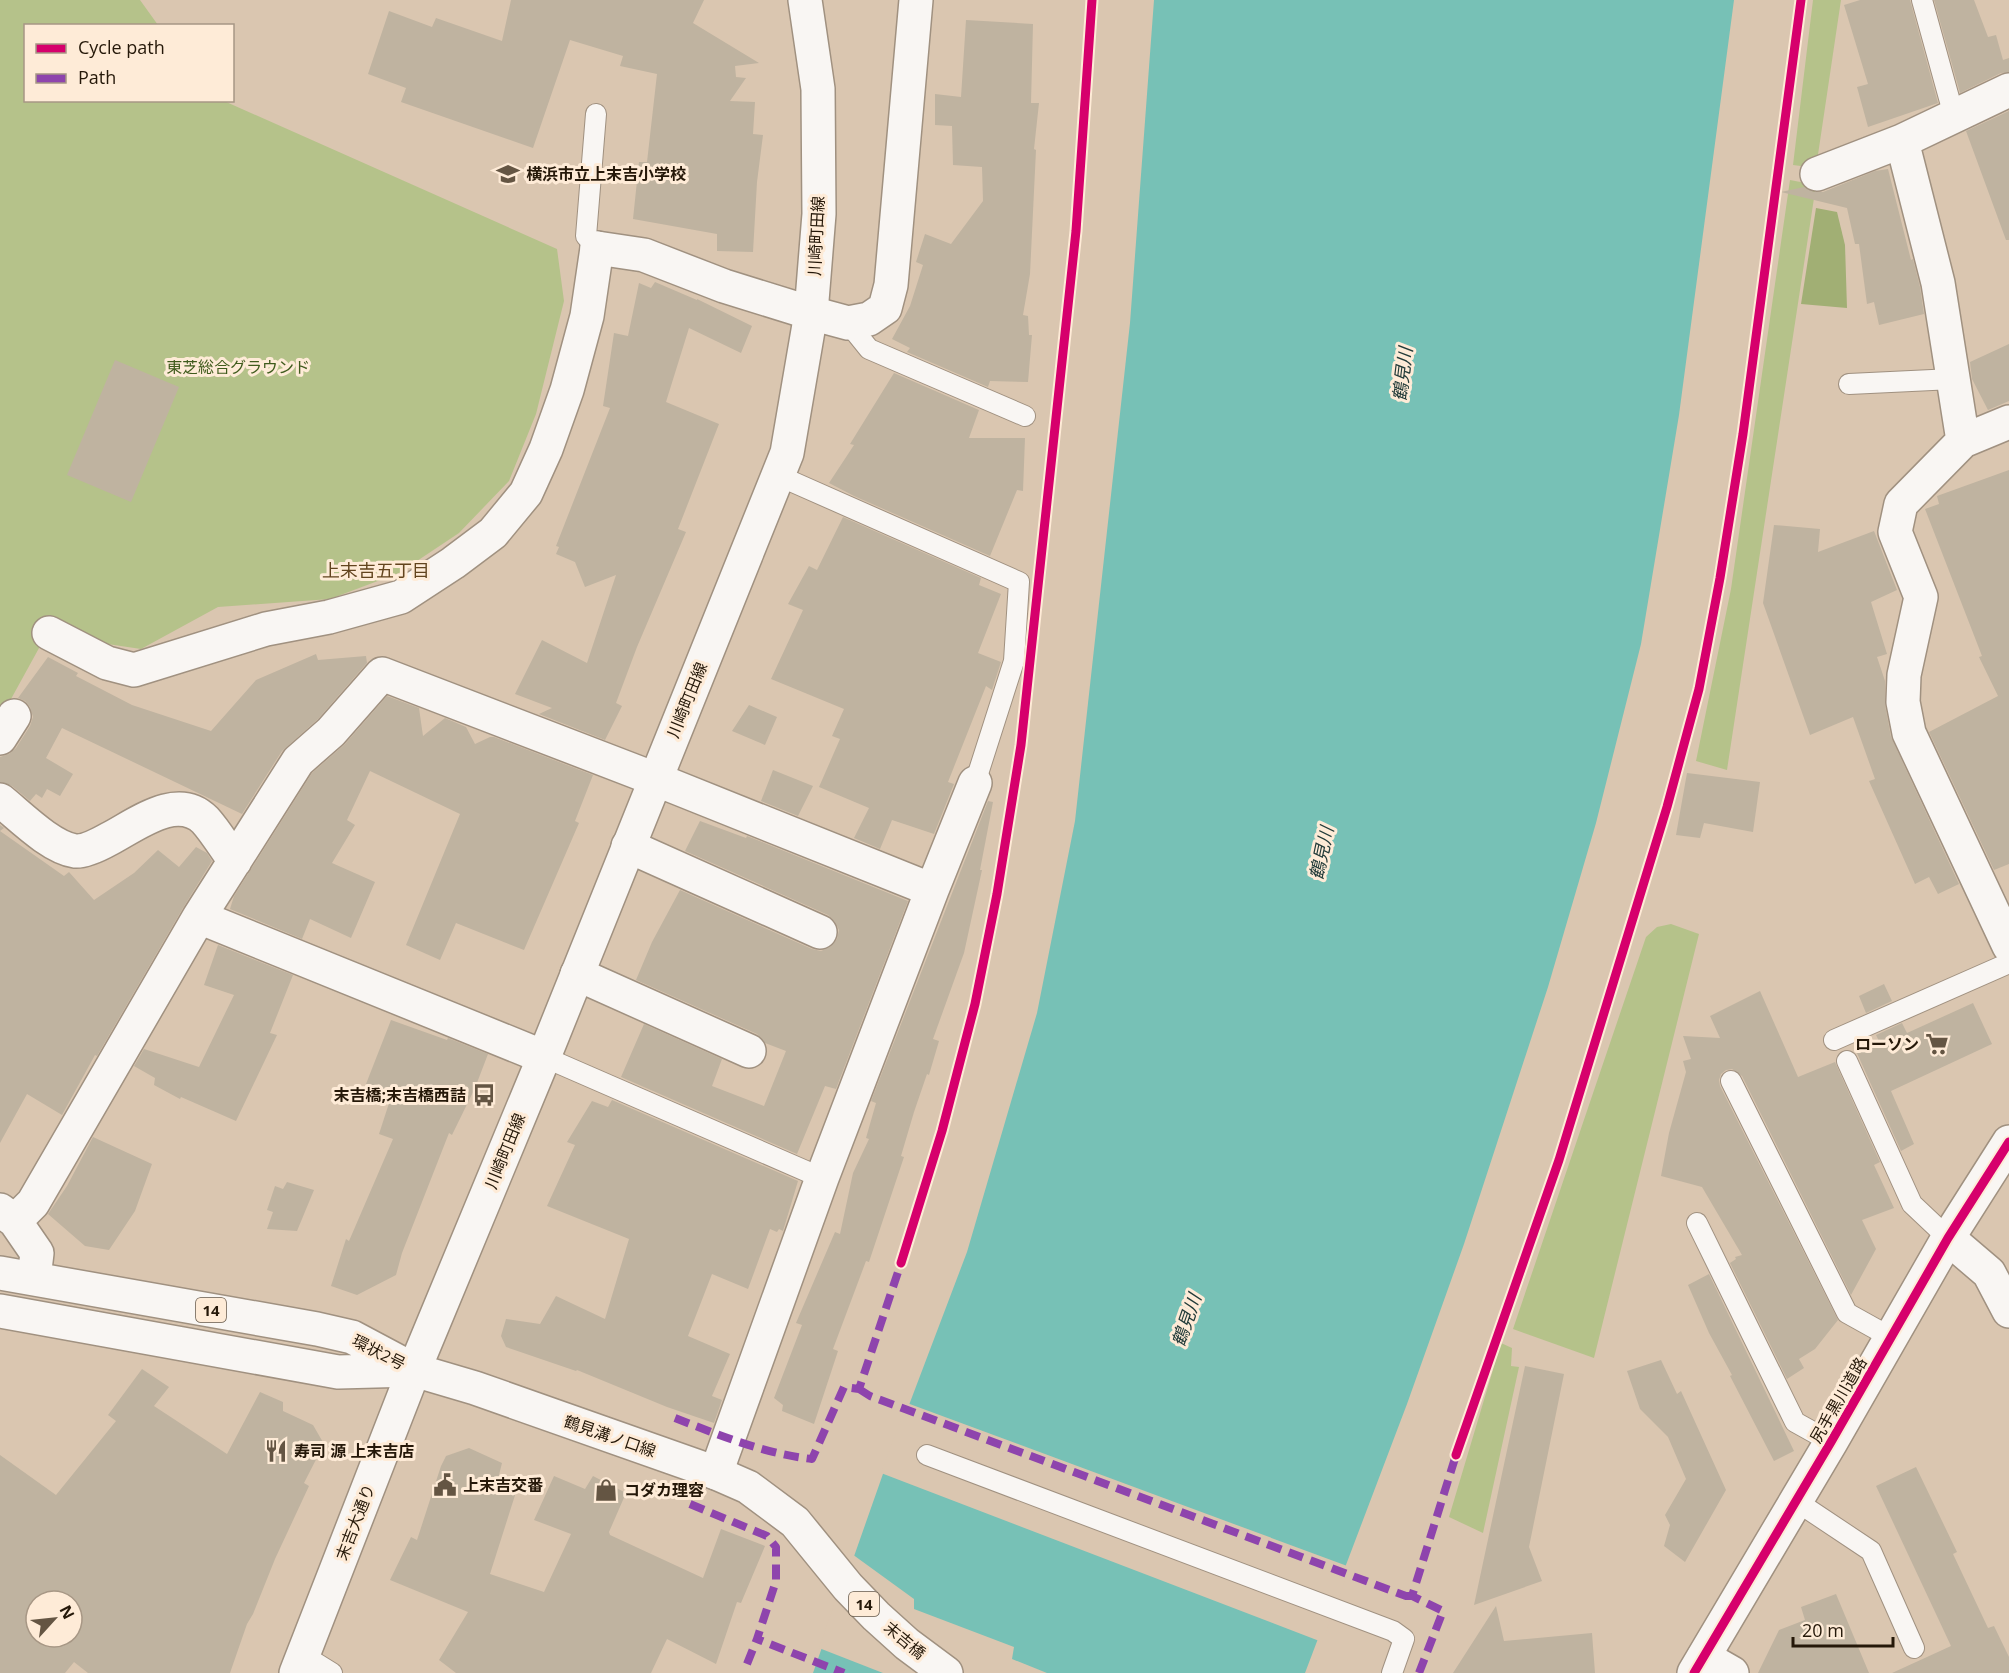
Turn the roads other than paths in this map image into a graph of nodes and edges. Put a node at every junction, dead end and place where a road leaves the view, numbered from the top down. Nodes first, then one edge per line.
1 (805, 0) edge
2 (916, 0) edge
3 (1922, 0) edge
4 (2009, 90) edge
5 (596, 114) dead end
6 (1954, 116) junction
7 (1902, 141) junction
8 (1817, 174) dead end
9 (597, 248) junction
10 (811, 313) junction
11 (848, 323) junction
12 (1953, 379) junction
13 (1849, 384) dead end
14 (1025, 416) dead end
15 (2009, 422) edge
16 (1963, 441) junction
17 (777, 475) junction
18 (49, 633) dead end
19 (655, 778) junction
20 (975, 783) joint
21 (0, 800) edge
22 (628, 846) junction
23 (235, 861) junction
24 (932, 890) junction
25 (199, 917) junction
26 (820, 932) dead end
27 (2009, 946) edge
28 (2009, 963) edge
29 (577, 974) junction
30 (1834, 1040) dead end
31 (749, 1051) dead end
32 (544, 1058) junction
33 (1847, 1061) dead end
34 (1731, 1081) dead end
35 (2009, 1142) edge
36 (822, 1178) junction
37 (7, 1215) edge
38 (1697, 1223) dead end
39 (1948, 1238) junction
40 (0, 1273) edge
41 (34, 1278) junction
42 (0, 1311) edge
43 (2009, 1311) edge
44 (1892, 1338) junction
45 (414, 1370) junction
46 (1831, 1442) junction
47 (927, 1455) dead end
48 (716, 1473) junction
49 (1796, 1501) junction
50 (795, 1522) joint
51 (1914, 1648) dead end
52 (299, 1664) edge
53 (1699, 1665) edge
54 (332, 1673) edge
55 (946, 1673) edge
56 (1392, 1673) edge
57 (1732, 1673) edge

1 - 10 street, 川崎町田線
2 - 11 street
3 - 6 lane
4 - 6 street
5 - 9 lane
6 - 7 street
7 - 8 street
7 - 12 street
9 - 10 street
9 - 18 street
10 - 11 street
10 - 17 street, 川崎町田線
11 - 14 lane
12 - 13 lane
12 - 16 street
15 - 16 street
16 - 27 street
17 - 19 street, 川崎町田線
17 - 20 lane
19 - 22 street, 川崎町田線
19 - 23 street
19 - 24 street
20 - 24 street
21 - 23 street
22 - 26 street
22 - 29 street, 川崎町田線
23 - 25 street
24 - 36 street
25 - 32 street
25 - 37 street
28 - 30 lane
29 - 31 street
29 - 32 street, 川崎町田線
32 - 36 lane
32 - 45 street, 川崎町田線
33 - 39 lane
34 - 44 lane
35 - 39 street, 尻手黒川道路
36 - 48 street
37 - 41 street
38 - 46 lane
39 - 43 street
39 - 44 street, 尻手黒川道路
40 - 41 street, 環状2号 / 14
41 - 45 street, 環状2号 / 14
42 - 45 street, 環状2号 / 14
44 - 46 street, 尻手黒川道路
45 - 48 street, 鶴見溝ノ口線 / 14
45 - 52 street, 末吉大通り
46 - 49 street, 尻手黒川道路
47 - 56 lane
48 - 50 street, 鶴見溝ノ口線 / 14
49 - 51 lane
49 - 53 street, 尻手黒川道路
50 - 55 street, 末吉橋 / 14
52 - 54 lane
53 - 57 street

